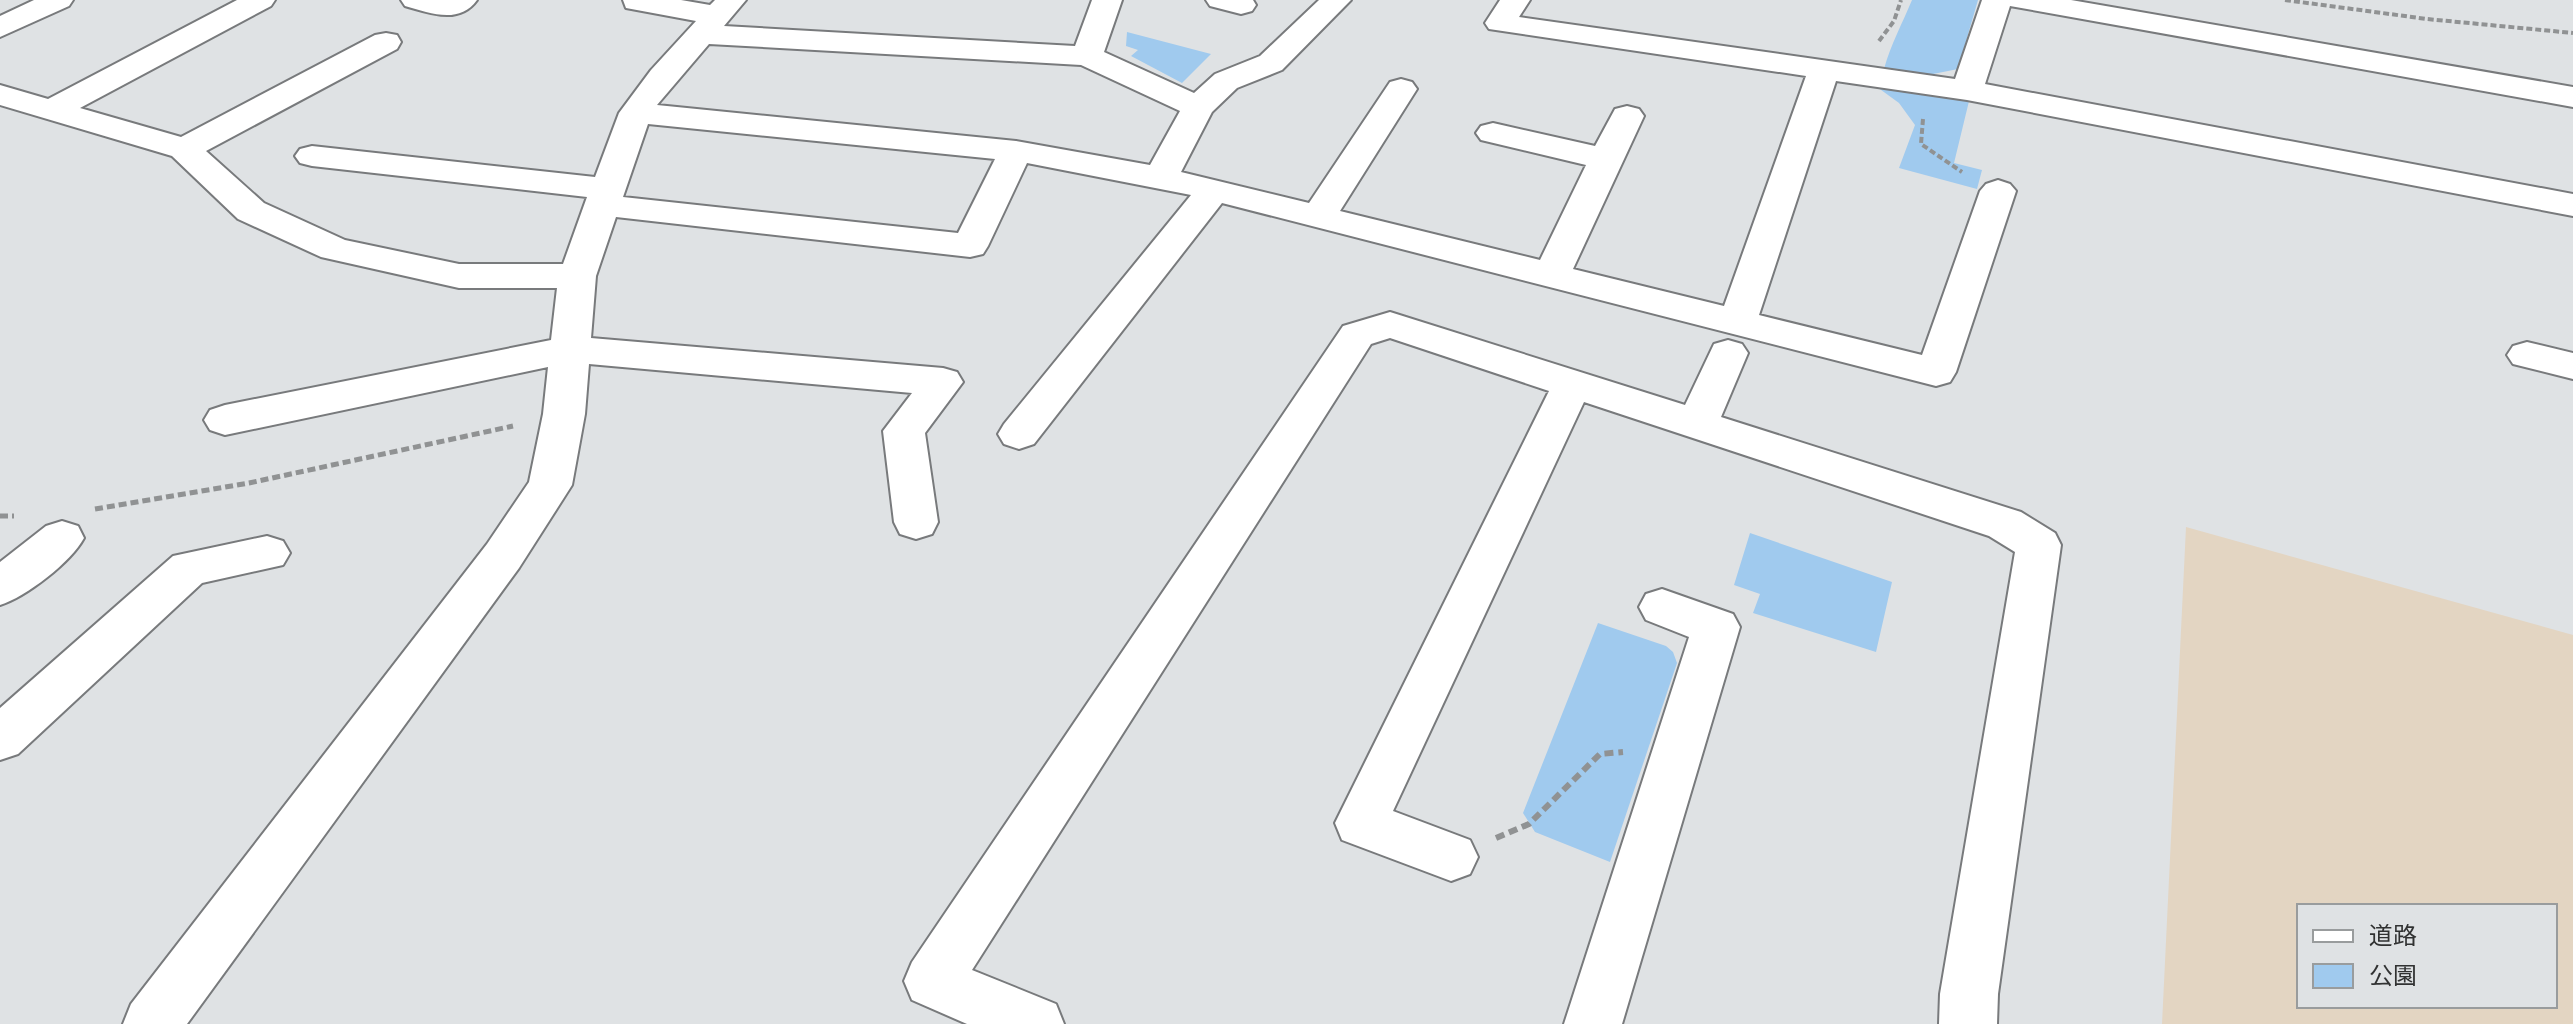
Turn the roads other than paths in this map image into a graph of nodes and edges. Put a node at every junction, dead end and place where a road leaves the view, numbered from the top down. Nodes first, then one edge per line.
1 (58, 0) edge
2 (260, 0) edge
3 (416, 0) edge
4 (462, 0) edge
5 (639, 0) edge
6 (1107, 0) edge
7 (1336, 0) edge
8 (1515, 0) edge
9 (1997, 0) edge
10 (2020, 0) edge
11 (717, 16) edge
12 (0, 28) edge
13 (386, 42) dead end
14 (1087, 56) junction
15 (1824, 70) junction
16 (1401, 89) dead end
17 (1967, 90) junction
18 (0, 95) edge
19 (2573, 97) edge
20 (1198, 107) junction
21 (51, 110) junction
22 (635, 113) junction
23 (1627, 116) dead end
24 (1493, 133) dead end
25 (184, 149) junction
26 (1016, 151) junction
27 (312, 156) dead end
28 (1606, 159) junction
29 (1161, 177) junction
30 (1215, 189) junction
31 (1998, 191) road end
32 (605, 197) junction
33 (2573, 205) edge
34 (1319, 216) junction
35 (1552, 274) junction
36 (577, 276) junction
37 (1733, 336) junction
38 (571, 349) junction
39 (2527, 355) dead end
40 (2573, 366) edge
41 (1573, 382) junction
42 (225, 420) dead end
43 (1698, 422) junction
44 (1019, 434) dead end
45 (59, 521) road end
46 (916, 522) dead end
47 (267, 553) dead end
48 (0, 587) edge
49 (1662, 607) dead end
50 (0, 739) edge
51 (1451, 857) dead end
52 (152, 1024) edge
53 (1035, 1024) edge
54 (1593, 1024) edge
55 (1968, 1024) edge

1 - 12 street
2 - 21 street
3 - 4 street
5 - 11 street
6 - 14 street
7 - 20 street
8 - 15 street
9 - 17 street
10 - 19 street
11 - 14 street
11 - 22 street
13 - 25 street
14 - 20 street
15 - 17 street
15 - 37 street
16 - 34 street
17 - 33 street
18 - 21 street
20 - 29 street
21 - 25 street
22 - 26 street
22 - 32 street
23 - 28 street
24 - 28 street
25 - 36 street
26 - 29 street
26 - 32 street
27 - 32 street
28 - 35 street
29 - 30 street
30 - 34 street
30 - 44 street
31 - 37 street
32 - 36 street
34 - 35 street
35 - 37 street
36 - 38 street
37 - 43 street
38 - 42 street
38 - 46 street
38 - 52 street
39 - 40 street
41 - 43 street
41 - 51 street
41 - 53 street
43 - 55 street
45 - 48 street
47 - 50 street
49 - 54 street

